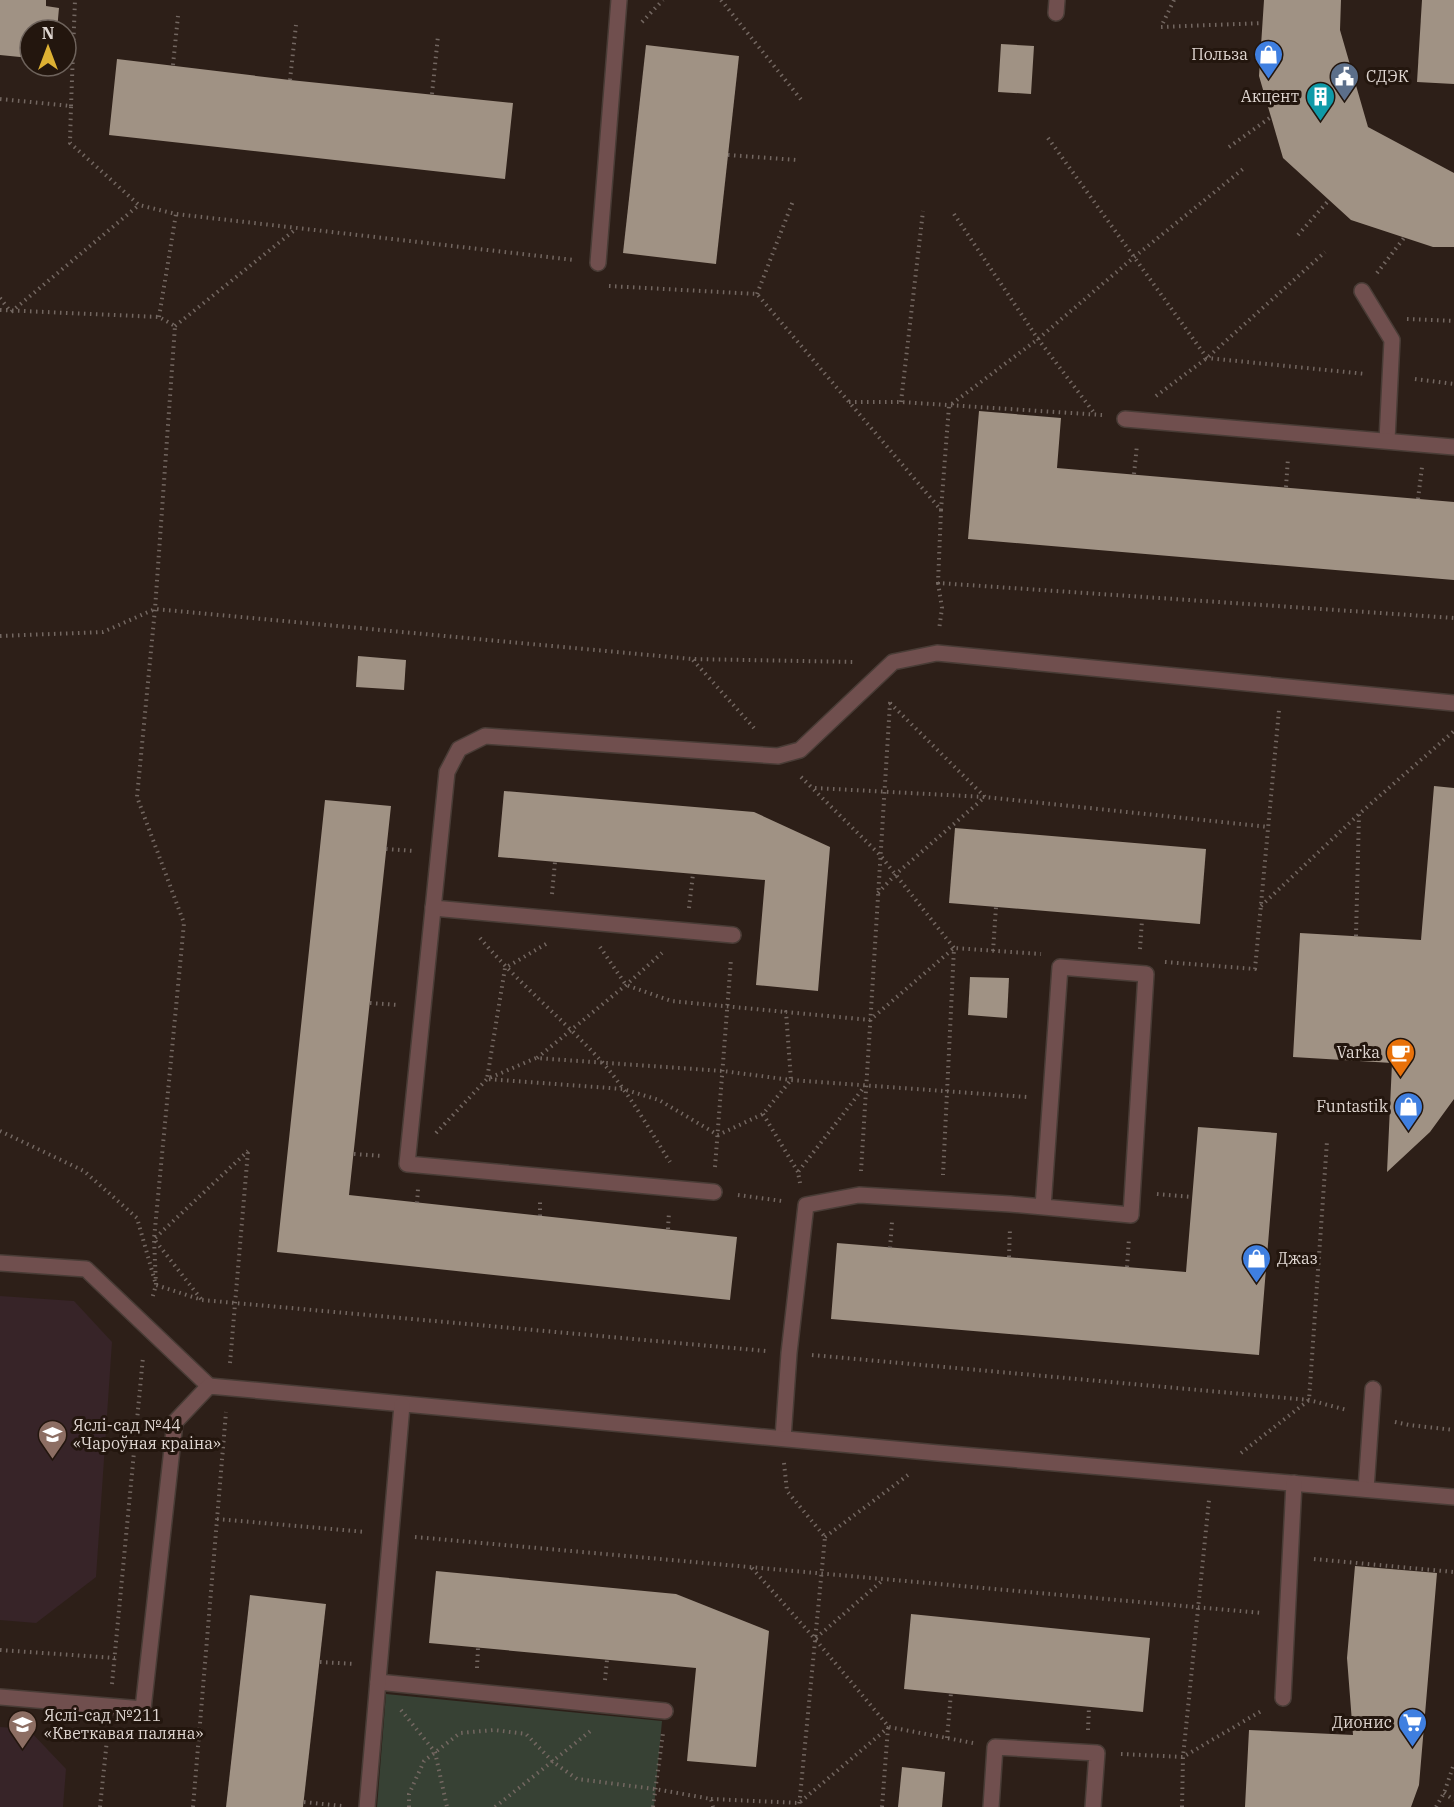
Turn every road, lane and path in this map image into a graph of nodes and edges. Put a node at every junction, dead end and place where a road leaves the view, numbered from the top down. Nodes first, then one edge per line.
1 (75, 0) edge
2 (619, 0) edge
3 (721, 0) edge
4 (1174, 0) edge
5 (178, 16) dead end
6 (1263, 23) dead end
7 (296, 25) dead end
8 (438, 36) dead end
9 (173, 65) dead end
10 (290, 80) dead end
11 (432, 94) dead end
12 (0, 99) edge
13 (803, 102) dead end
14 (71, 106) junction
15 (1271, 117) dead end
16 (1048, 138) dead end
17 (1230, 147) dead end
18 (728, 155) dead end
19 (797, 160) dead end
20 (1243, 169) dead end
21 (1329, 200) dead end
22 (793, 201) dead end
23 (139, 205) junction
24 (923, 211) dead end
25 (176, 214) junction
26 (954, 214) dead end
27 (297, 229) junction
28 (1298, 236) dead end
29 (1404, 238) dead end
30 (1325, 252) dead end
31 (1133, 258) junction
32 (598, 263) junction
33 (1362, 291) joint
34 (757, 294) junction
35 (0, 298) edge
36 (0, 310) edge
37 (11, 312) junction
38 (159, 317) junction
39 (1378, 317) junction
40 (1454, 321) edge
41 (175, 326) junction
42 (1038, 339) junction
43 (1207, 357) junction
44 (1391, 376) junction
45 (1454, 384) edge
46 (848, 402) junction
47 (901, 402) junction
48 (949, 406) junction
49 (1095, 414) junction
50 (1125, 419) junction
51 (1387, 440) junction
52 (1454, 447) edge
53 (941, 510) junction
54 (938, 583) junction
55 (155, 609) junction
56 (1454, 618) edge
57 (0, 636) edge
58 (937, 653) junction
59 (692, 659) junction
60 (893, 662) junction
61 (1281, 687) junction
62 (1454, 704) edge
63 (1454, 731) edge
64 (778, 756) junction
65 (814, 788) junction
66 (884, 793) junction
67 (986, 797) junction
68 (1359, 814) junction
69 (1269, 826) junction
70 (880, 855) junction
71 (555, 862) dead end
72 (693, 874) dead end
73 (896, 874) junction
74 (878, 894) junction
75 (996, 907) dead end
76 (433, 908) junction
77 (550, 919) junction
78 (1142, 920) dead end
79 (582, 922) junction
80 (686, 931) junction
81 (733, 934) joint
82 (1356, 936) dead end
83 (954, 948) junction
84 (1140, 950) dead end
85 (993, 951) dead end
86 (505, 968) junction
87 (626, 985) junction
88 (728, 1006) junction
89 (786, 1012) junction
90 (870, 1020) junction
91 (570, 1031) junction
92 (536, 1058) junction
93 (602, 1063) junction
94 (723, 1071) junction
95 (487, 1079) junction
96 (791, 1080) junction
97 (866, 1085) junction
98 (623, 1089) junction
99 (947, 1091) junction
100 (1050, 1099) junction
101 (763, 1114) junction
102 (0, 1131) edge
103 (718, 1135) junction
104 (1328, 1142) dead end
105 (407, 1164) junction
106 (798, 1172) junction
107 (687, 1189) junction
108 (714, 1191) junction
109 (1132, 1193) junction
110 (859, 1195) junction
111 (1192, 1197) dead end
112 (942, 1199) junction
113 (806, 1205) junction
114 (1043, 1207) junction
115 (154, 1239) junction
116 (0, 1263) edge
117 (156, 1286) junction
118 (202, 1300) junction
119 (235, 1303) junction
120 (146, 1326) junction
121 (789, 1353) junction
122 (209, 1386) junction
123 (228, 1388) junction
124 (1373, 1389) dead end
125 (1309, 1400) junction
126 (402, 1405) junction
127 (783, 1438) junction
128 (938, 1453) junction
129 (1212, 1476) junction
130 (1294, 1483) junction
131 (1366, 1489) junction
132 (1454, 1497) edge
133 (217, 1519) junction
134 (391, 1534) junction
135 (825, 1537) junction
136 (1290, 1557) junction
137 (751, 1567) junction
138 (1454, 1572) edge
139 (821, 1573) junction
140 (884, 1579) junction
141 (1198, 1608) junction
142 (1286, 1616) junction
143 (815, 1639) junction
144 (0, 1650) edge
145 (115, 1658) junction
146 (320, 1662) dead end
147 (380, 1666) junction
148 (378, 1682) junction
149 (951, 1693) dead end
150 (0, 1697) edge
151 (1283, 1698) joint
152 (110, 1706) junction
153 (620, 1706) junction
154 (665, 1711) joint
155 (888, 1727) junction
156 (947, 1738) junction
157 (995, 1747) junction
158 (435, 1752) junction
159 (1097, 1753) junction
160 (1183, 1757) junction
161 (553, 1762) junction
162 (1454, 1764) edge
163 (656, 1789) junction
164 (1444, 1793) junction
165 (711, 1799) junction
166 (1454, 1800) edge
167 (304, 1802) dead end
168 (347, 1806) edge
169 (798, 1806) edge
170 (100, 1807) edge
171 (193, 1807) edge
172 (367, 1807) edge
173 (409, 1807) edge
174 (447, 1807) edge
175 (495, 1807) edge
176 (653, 1807) edge
177 (712, 1807) edge
178 (882, 1807) edge
179 (992, 1807) edge
180 (1093, 1807) edge
181 (1182, 1807) edge
182 (1436, 1807) edge

1 - 14 path
2 - 32 lane
3 - 13 path
4 - 6 path
5 - 9 path
7 - 10 path
8 - 11 path
12 - 14 path
14 - 23 path
15 - 17 path
16 - 31 path
18 - 19 path
20 - 31 path
21 - 28 path
22 - 34 path
23 - 25 path
23 - 37 path
24 - 47 path
25 - 27 path
25 - 38 path
26 - 42 path
27 - 32 path
27 - 41 path
29 - 33 path
30 - 43 path
31 - 42 path
31 - 43 path
32 - 34 path
33 - 39 lane
34 - 46 path
35 - 37 path
36 - 37 path
37 - 38 path
38 - 41 path
39 - 40 path
39 - 44 lane
41 - 55 path
42 - 48 path
42 - 49 path
43 - 44 path
43 - 50 path
44 - 45 path
44 - 51 lane
46 - 47 path
46 - 53 path
47 - 48 path
48 - 49 path
48 - 53 path
49 - 50 path
50 - 51 lane
51 - 52 lane
53 - 54 path
54 - 56 path
54 - 58 path
55 - 57 path
55 - 59 path
55 - 115 path
58 - 60 lane
58 - 61 lane
59 - 60 path
59 - 64 path
60 - 64 lane
61 - 62 lane
61 - 69 path
63 - 68 path
64 - 65 path
64 - 76 lane
65 - 66 path
65 - 70 path
66 - 67 path
66 - 67 path
66 - 70 path
67 - 69 path
67 - 73 path
68 - 69 path
68 - 82 path
70 - 73 path
70 - 74 path
71 - 77 path
72 - 80 path
73 - 74 path
73 - 83 path
74 - 90 path
75 - 85 path
76 - 77 lane
76 - 105 lane
77 - 79 lane
78 - 84 path
79 - 80 lane
79 - 86 path
79 - 87 path
80 - 81 lane
80 - 87 path
81 - 88 path
83 - 90 path
83 - 99 path
86 - 91 path
86 - 95 path
87 - 88 path
87 - 91 path
88 - 89 path
88 - 94 path
89 - 90 path
89 - 96 path
90 - 97 path
91 - 92 path
91 - 93 path
92 - 93 path
92 - 95 path
93 - 94 path
93 - 98 path
94 - 96 path
94 - 103 path
95 - 98 path
95 - 105 path
96 - 97 path
96 - 101 path
97 - 99 path
97 - 106 path
97 - 110 path
98 - 103 path
98 - 107 path
99 - 100 path
99 - 112 path
100 - 109 lane
100 - 114 lane
101 - 103 path
101 - 106 path
102 - 117 path
103 - 108 path
104 - 125 path
105 - 107 lane
106 - 113 path
107 - 108 lane
108 - 113 path
109 - 111 path
109 - 114 lane
110 - 112 lane
110 - 113 lane
112 - 114 lane
113 - 121 lane
115 - 117 path
115 - 118 path
115 - 119 path
116 - 120 lane
117 - 118 path
117 - 120 path
118 - 119 path
119 - 121 path
119 - 123 path
120 - 122 lane
120 - 145 path
121 - 125 path
121 - 127 lane
122 - 123 lane
122 - 152 lane
123 - 126 lane
123 - 133 path
124 - 131 lane
125 - 129 path
126 - 127 lane
126 - 134 lane
127 - 128 lane
127 - 135 path
128 - 129 lane
128 - 135 path
129 - 130 lane
129 - 141 path
130 - 131 lane
130 - 136 lane
131 - 132 lane
133 - 134 path
133 - 171 path
134 - 137 path
134 - 147 lane
135 - 139 path
136 - 138 path
136 - 142 lane
137 - 139 path
137 - 143 path
139 - 140 path
139 - 143 path
140 - 141 path
140 - 143 path
141 - 142 path
141 - 160 path
142 - 151 lane
143 - 155 path
143 - 169 path
144 - 145 path
145 - 152 path
146 - 147 path
147 - 148 lane
148 - 153 lane
148 - 158 path
148 - 172 lane
149 - 156 path
150 - 152 lane
151 - 160 path
152 - 170 path
153 - 154 lane
153 - 161 path
154 - 163 path
155 - 156 path
155 - 169 path
155 - 178 path
156 - 157 path
157 - 159 lane
157 - 179 lane
158 - 161 path
158 - 173 path
158 - 174 path
159 - 160 path
159 - 180 lane
160 - 181 path
161 - 163 path
161 - 175 path
162 - 164 path
163 - 165 path
163 - 176 path
164 - 166 path
164 - 182 path
165 - 169 path
165 - 177 path
167 - 168 path

